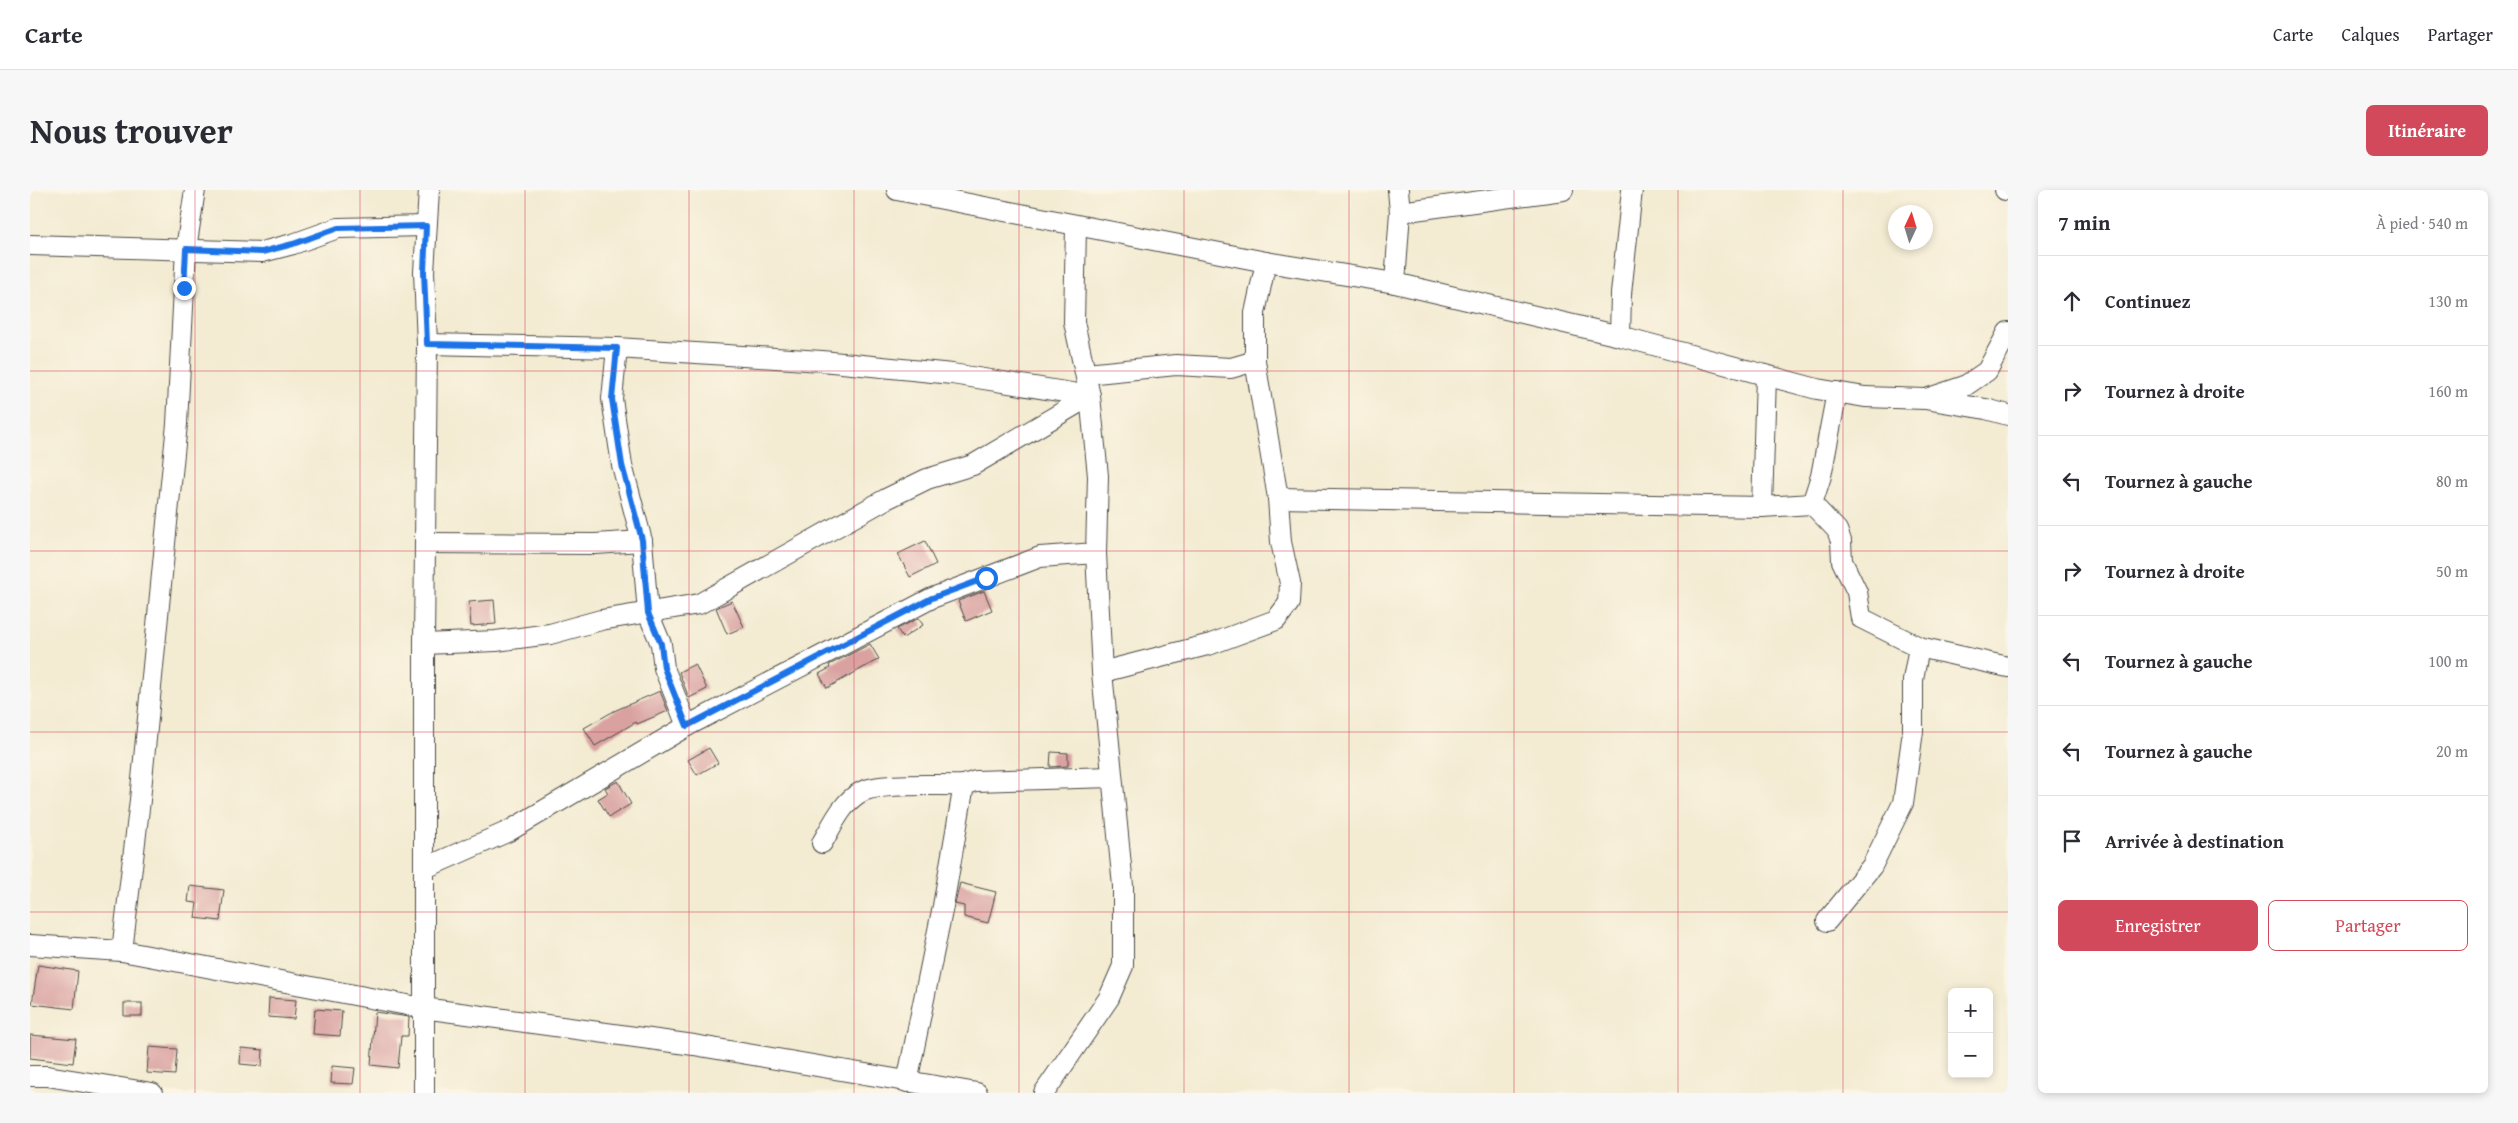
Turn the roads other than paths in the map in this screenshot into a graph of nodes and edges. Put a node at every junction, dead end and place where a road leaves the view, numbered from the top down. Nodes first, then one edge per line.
1 (195, 190) edge
2 (429, 190) edge
3 (897, 190) edge
4 (1398, 190) edge
5 (1564, 190) edge
6 (1632, 190) edge
7 (1400, 212) junction
8 (426, 226) junction
9 (1076, 226) junction
10 (30, 245) edge
11 (186, 249) junction
12 (1266, 262) junction
13 (1395, 284) junction
14 (2008, 332) edge
15 (1620, 336) junction
16 (427, 344) junction
17 (617, 348) junction
18 (1255, 361) junction
19 (1086, 374) junction
20 (1766, 376) junction
21 (1836, 392) junction
22 (1090, 396) junction
23 (1925, 400) junction
24 (2008, 415) edge
25 (1278, 498) junction
26 (1812, 504) junction
27 (1762, 508) junction
28 (642, 540) junction
29 (426, 543) junction
30 (1096, 553) junction
31 (648, 613) junction
32 (424, 644) junction
33 (1920, 647) junction
34 (2008, 667) edge
35 (1102, 672) junction
36 (687, 726) junction
37 (1112, 777) junction
38 (964, 786) junction
39 (822, 843) dead end
40 (425, 868) junction
41 (1827, 921) dead end
42 (30, 944) edge
43 (122, 951) junction
44 (423, 1008) junction
45 (30, 1076) edge
46 (906, 1082) junction
47 (152, 1093) edge
48 (424, 1093) edge
49 (977, 1093) edge
50 (1044, 1093) edge

1 - 11 street
2 - 8 street
3 - 9 street
4 - 7 street
5 - 7 street
6 - 15 street
7 - 13 street
8 - 11 street
8 - 16 street
9 - 12 street
9 - 19 street
10 - 11 street
11 - 43 street
12 - 13 street
12 - 18 street
13 - 15 street
14 - 23 street
15 - 20 street
16 - 17 street
16 - 29 street
17 - 22 street
17 - 28 street
18 - 19 street
18 - 25 street
19 - 22 street
20 - 21 street
20 - 27 street
21 - 23 street
21 - 26 street
22 - 30 street
22 - 31 street
23 - 24 street
25 - 27 street
25 - 35 street
26 - 27 street
26 - 33 street
28 - 29 street
28 - 31 street
29 - 32 street
30 - 35 street
30 - 36 street
31 - 32 street
31 - 36 street
32 - 40 street
33 - 34 street
33 - 41 street
35 - 37 street
36 - 40 street
37 - 38 street
37 - 50 street
38 - 39 street
38 - 46 street
40 - 44 street
42 - 43 street
43 - 44 street
44 - 46 street
44 - 48 street
45 - 47 street
46 - 49 street

